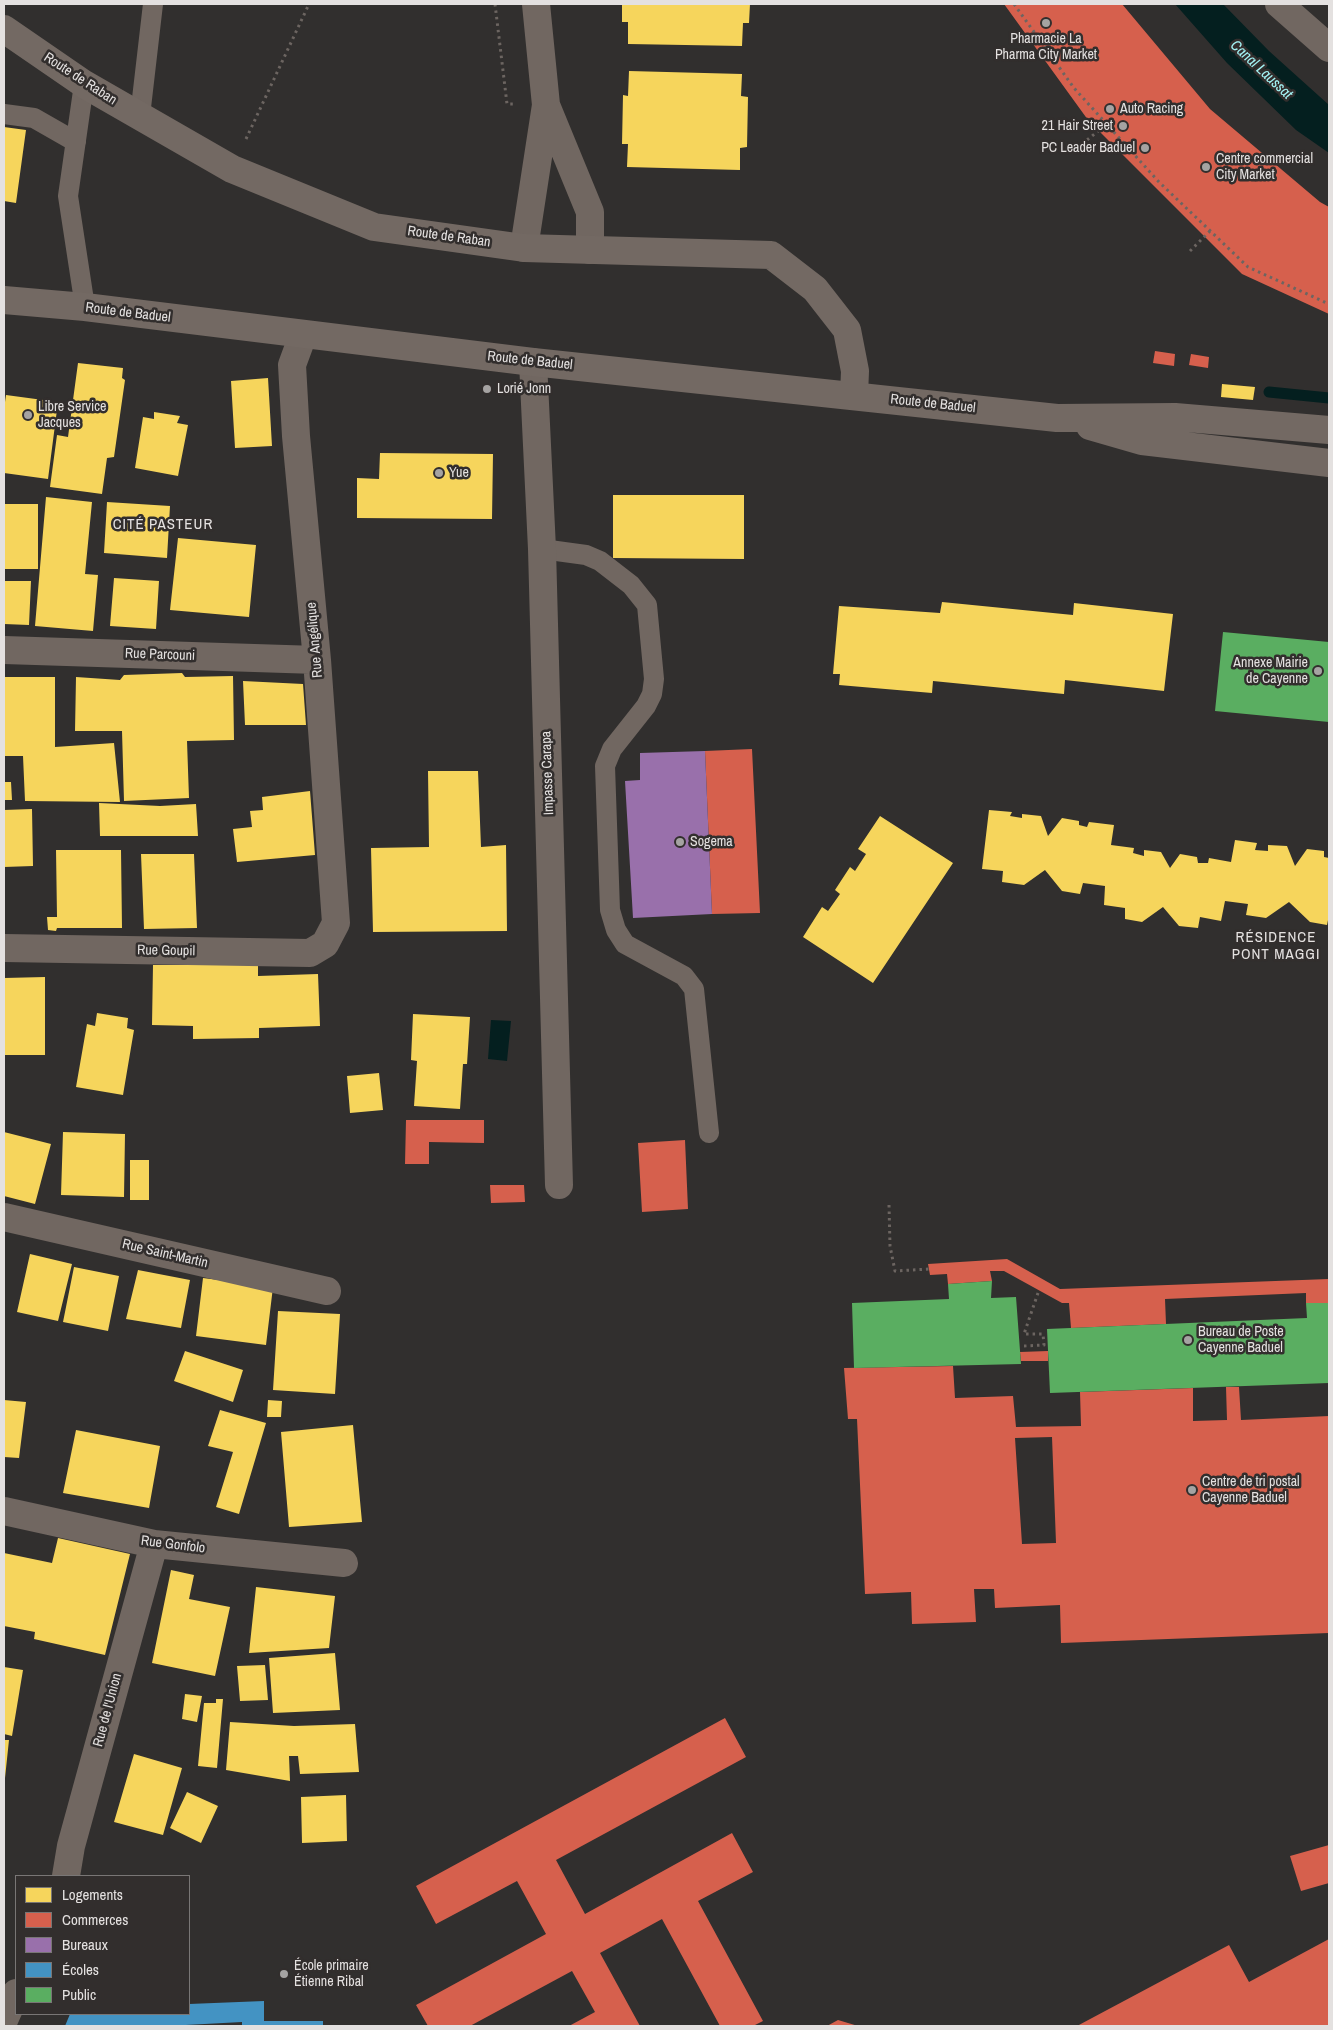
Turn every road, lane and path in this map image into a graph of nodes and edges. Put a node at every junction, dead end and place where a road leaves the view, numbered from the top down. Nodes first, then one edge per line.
1 (153, 4) edge
2 (309, 4) edge
3 (495, 4) edge
4 (536, 4) edge
5 (1014, 4) edge
6 (1279, 4) edge
7 (4, 29) edge
8 (1329, 48) edge
9 (84, 84) junction
10 (516, 104) dead end
11 (546, 105) junction
12 (4, 114) edge
13 (140, 116) junction
14 (1107, 124) junction
15 (76, 142) junction
16 (245, 143) dead end
17 (1082, 144) dead end
18 (1210, 231) junction
19 (524, 248) junction
20 (590, 250) junction
21 (1190, 251) dead end
22 (4, 300) edge
23 (1329, 304) edge
24 (85, 307) junction
25 (303, 335) junction
26 (533, 362) junction
27 (854, 396) junction
28 (1057, 418) junction
29 (1329, 430) edge
30 (1142, 441) junction
31 (1329, 463) edge
32 (1329, 482) edge
33 (542, 549) junction
34 (4, 650) edge
35 (317, 660) junction
36 (325, 944) joint
37 (4, 948) edge
38 (709, 1134) dead end
39 (559, 1185) dead end
40 (889, 1205) dead end
41 (4, 1217) edge
42 (929, 1269) dead end
43 (1039, 1290) dead end
44 (327, 1291) dead end
45 (1024, 1346) dead end
46 (4, 1511) edge
47 (154, 1544) junction
48 (344, 1563) dead end
49 (66, 1875) edge
50 (15, 1995) edge
51 (4, 2020) edge

1 - 13 lane
2 - 16 path
3 - 10 path
4 - 11 street
5 - 14 path
6 - 8 street
7 - 9 main road, Route de Raban
9 - 13 main road, Route de Raban
9 - 15 lane
11 - 19 street
11 - 20 street
12 - 15 lane
13 - 19 main road, Route de Raban
14 - 17 path
14 - 18 path
15 - 24 lane
18 - 21 path
18 - 23 path
19 - 20 main road, Route de Raban
20 - 27 main road, Route de Raban
22 - 24 main road, Route de Baduel
24 - 25 main road, Route de Baduel
25 - 26 main road, Route de Baduel
25 - 35 street, Rue Angélique
26 - 27 main road, Route de Baduel
26 - 33 street, Impasse Carapa
27 - 28 main road, Route de Baduel
28 - 29 main road, Route de Baduel
28 - 30 main road, Route de Baduel
30 - 31 main road, Route de Baduel
30 - 32 main road
33 - 38 lane
33 - 39 street, Impasse Carapa
34 - 35 street, Rue Parcouni
35 - 36 street, Rue Angélique
36 - 37 street, Rue Goupil
40 - 42 path
41 - 44 street, Rue Saint-Martin
43 - 45 path
46 - 47 street, Rue Gonfolo
47 - 48 street, Rue Gonfolo
47 - 49 street, Rue de l'Union
50 - 51 street

